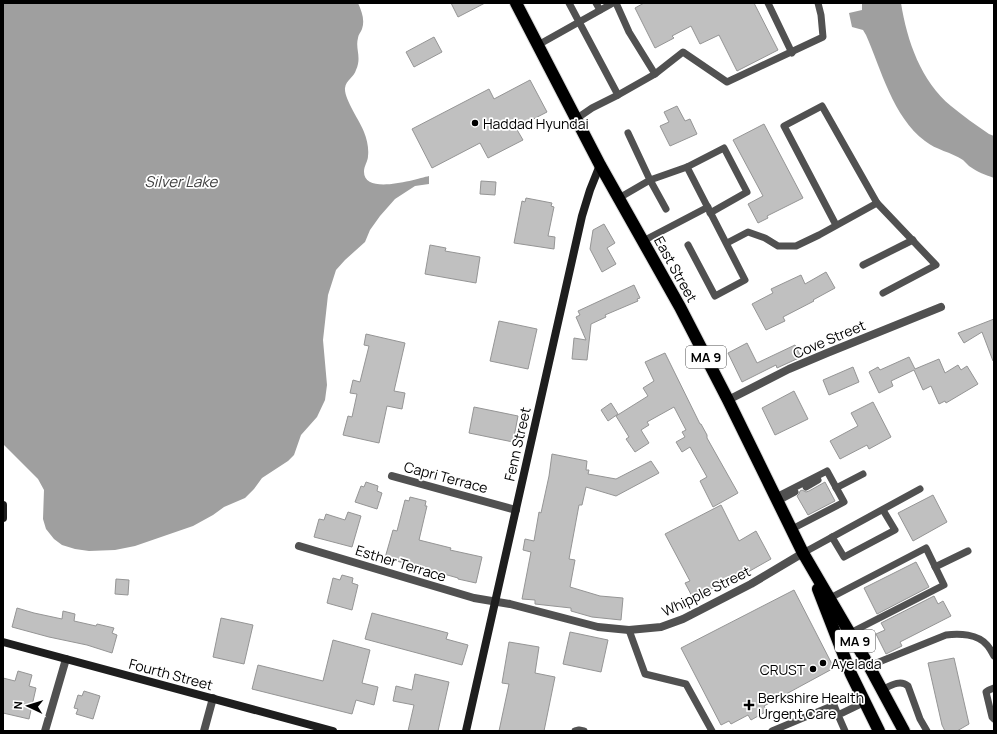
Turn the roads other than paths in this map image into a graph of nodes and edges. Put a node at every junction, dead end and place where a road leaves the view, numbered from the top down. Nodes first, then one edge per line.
1 (516, 3) edge
2 (569, 3) edge
3 (596, 3) edge
4 (615, 3) edge
5 (768, 3) edge
6 (818, 3) edge
7 (600, 10) junction
8 (580, 22) junction
9 (538, 45) junction
10 (792, 53) junction
11 (655, 74) junction
12 (618, 95) junction
13 (576, 119) junction
14 (628, 133) dead end
15 (600, 165) junction
16 (687, 166) junction
17 (650, 180) junction
18 (619, 198) junction
19 (877, 202) junction
20 (666, 209) dead end
21 (709, 210) junction
22 (836, 225) junction
23 (913, 240) junction
24 (643, 241) junction
25 (727, 243) junction
26 (688, 245) dead end
27 (863, 265) dead end
28 (883, 293) dead end
29 (941, 307) dead end
30 (728, 400) junction
31 (863, 474) dead end
32 (829, 475) junction
33 (392, 476) dead end
34 (806, 487) dead end
35 (836, 488) junction
36 (920, 489) dead end
37 (795, 492) dead end
38 (777, 499) junction
39 (3, 504) edge
40 (516, 510) junction
41 (883, 510) junction
42 (3, 518) edge
43 (792, 529) junction
44 (832, 537) junction
45 (299, 546) dead end
46 (968, 551) dead end
47 (803, 553) junction
48 (935, 567) junction
49 (830, 598) junction
50 (496, 602) junction
51 (629, 630) junction
52 (850, 633) junction
53 (3, 642) edge
54 (994, 656) edge
55 (66, 659) junction
56 (869, 666) junction
57 (994, 688) edge
58 (882, 690) junction
59 (213, 698) junction
60 (865, 702) junction
61 (838, 715) junction
62 (994, 719) edge
63 (45, 731) edge
64 (204, 731) edge
65 (333, 731) edge
66 (466, 731) edge
67 (575, 731) edge
68 (584, 731) edge
69 (712, 731) edge
70 (772, 731) edge
71 (845, 731) edge
72 (879, 731) edge
73 (904, 731) edge
74 (927, 731) edge

1 - 9 highway, East Street / MA 9
2 - 8 lane
3 - 7 lane
4 - 7 lane
4 - 11 lane
5 - 10 lane
6 - 10 lane
7 - 8 lane
8 - 9 lane
8 - 12 lane
9 - 13 highway, East Street / MA 9
10 - 11 lane
11 - 12 lane
12 - 13 lane
13 - 15 highway, East Street / MA 9
14 - 17 lane
15 - 18 highway, East Street / MA 9
15 - 40 street, Fenn Street
16 - 17 lane
16 - 21 lane
16 - 21 lane
17 - 18 lane
17 - 20 lane
18 - 24 highway, East Street / MA 9
19 - 22 lane
19 - 22 lane
19 - 23 lane
21 - 24 lane
21 - 25 lane
22 - 25 lane
23 - 27 lane
23 - 28 lane
24 - 30 highway, East Street / MA 9
25 - 26 lane
29 - 30 street, Cove Street
30 - 38 highway, East Street / MA 9
31 - 35 lane
32 - 34 lane
32 - 35 lane
32 - 38 lane
33 - 40 street, Capri Terrace
35 - 43 lane
36 - 41 lane
37 - 38 lane
38 - 43 highway, East Street / MA 9
39 - 42 street
40 - 50 street, Fenn Street
41 - 44 lane
41 - 44 lane
43 - 47 highway, East Street / MA 9
44 - 47 lane
45 - 50 street, Esther Terrace
46 - 48 lane
47 - 49 highway, East Street / MA 9
47 - 51 street, Whipple Street
47 - 60 highway, East Street / MA 9
48 - 49 lane
48 - 52 lane
49 - 52 highway, East Street / MA 9
50 - 51 street, Whipple Street
50 - 66 street, Fenn Street
51 - 69 lane
52 - 56 highway, East Street / MA 9
53 - 55 street, Fourth Street
54 - 56 lane
55 - 59 street, Fourth Street
55 - 63 street
56 - 58 highway, East Street / MA 9
57 - 62 lane
58 - 73 highway, East Street / MA 9
58 - 74 lane
59 - 64 street
59 - 65 street, Fourth Street
60 - 61 lane
60 - 72 highway, East Street / MA 9
61 - 70 lane
61 - 71 lane
67 - 68 lane

